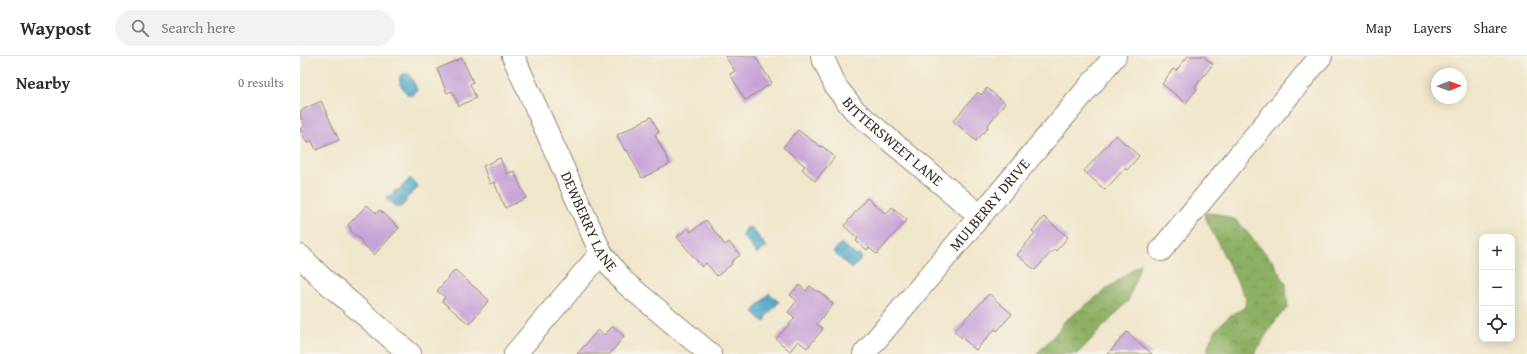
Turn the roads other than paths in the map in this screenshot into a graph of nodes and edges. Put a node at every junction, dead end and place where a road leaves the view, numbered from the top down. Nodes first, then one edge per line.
1 (513, 56) edge
2 (822, 56) edge
3 (1115, 56) edge
4 (1320, 56) edge
5 (979, 215) junction
6 (1160, 250) dead end
7 (601, 253) junction
8 (300, 256) edge
9 (410, 354) edge
10 (515, 354) edge
11 (710, 354) edge
12 (864, 354) edge

1 - 7 street, DEWBERRY LANE
2 - 5 street, BITTERSWEET LANE
3 - 5 street, MULBERRY DRIVE
4 - 6 street
5 - 12 street, MULBERRY DRIVE
7 - 10 street
7 - 11 street, DEWBERRY LANE
8 - 9 street

